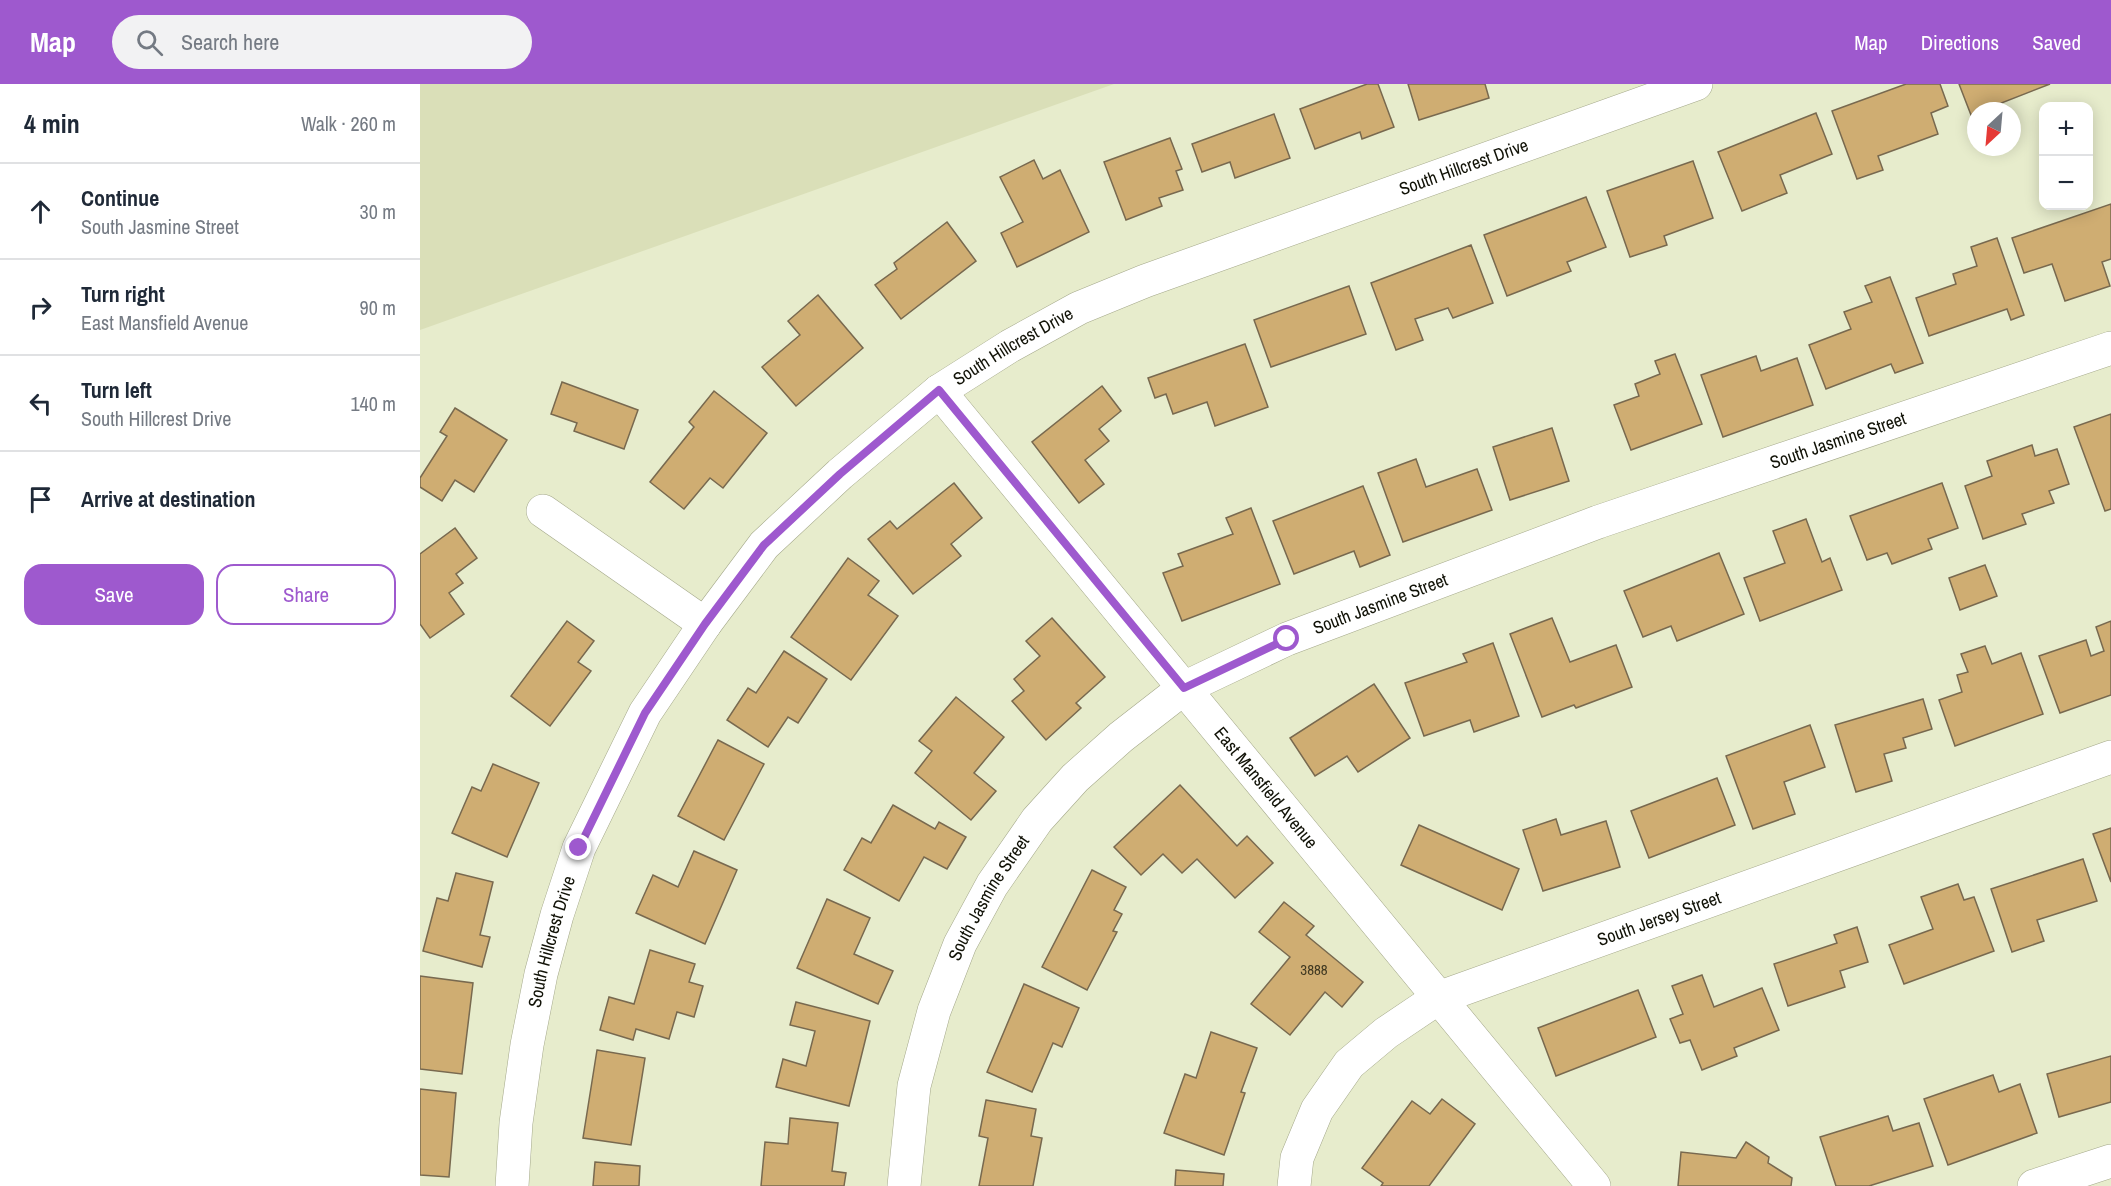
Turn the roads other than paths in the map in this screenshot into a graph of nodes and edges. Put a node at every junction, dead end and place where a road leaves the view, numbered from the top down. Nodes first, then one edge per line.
1 (1696, 84) edge
2 (2111, 348) edge
3 (939, 390) junction
4 (543, 511) dead end
5 (705, 624) junction
6 (1184, 688) junction
7 (2111, 757) edge
8 (1438, 998) junction
9 (2111, 1161) edge
10 (512, 1186) edge
11 (904, 1186) edge
12 (1294, 1186) edge
13 (1594, 1186) edge
14 (2034, 1186) edge

1 - 3 street, South Hillcrest Drive
2 - 6 street, South Jasmine Street
3 - 5 street, South Hillcrest Drive
3 - 6 street, East Mansfield Avenue
4 - 5 street
5 - 10 street, South Hillcrest Drive
6 - 8 street, East Mansfield Avenue
6 - 11 street, South Jasmine Street
7 - 8 street, South Jersey Street
8 - 12 street, South Jersey Street
8 - 13 street, East Mansfield Avenue
9 - 14 street

